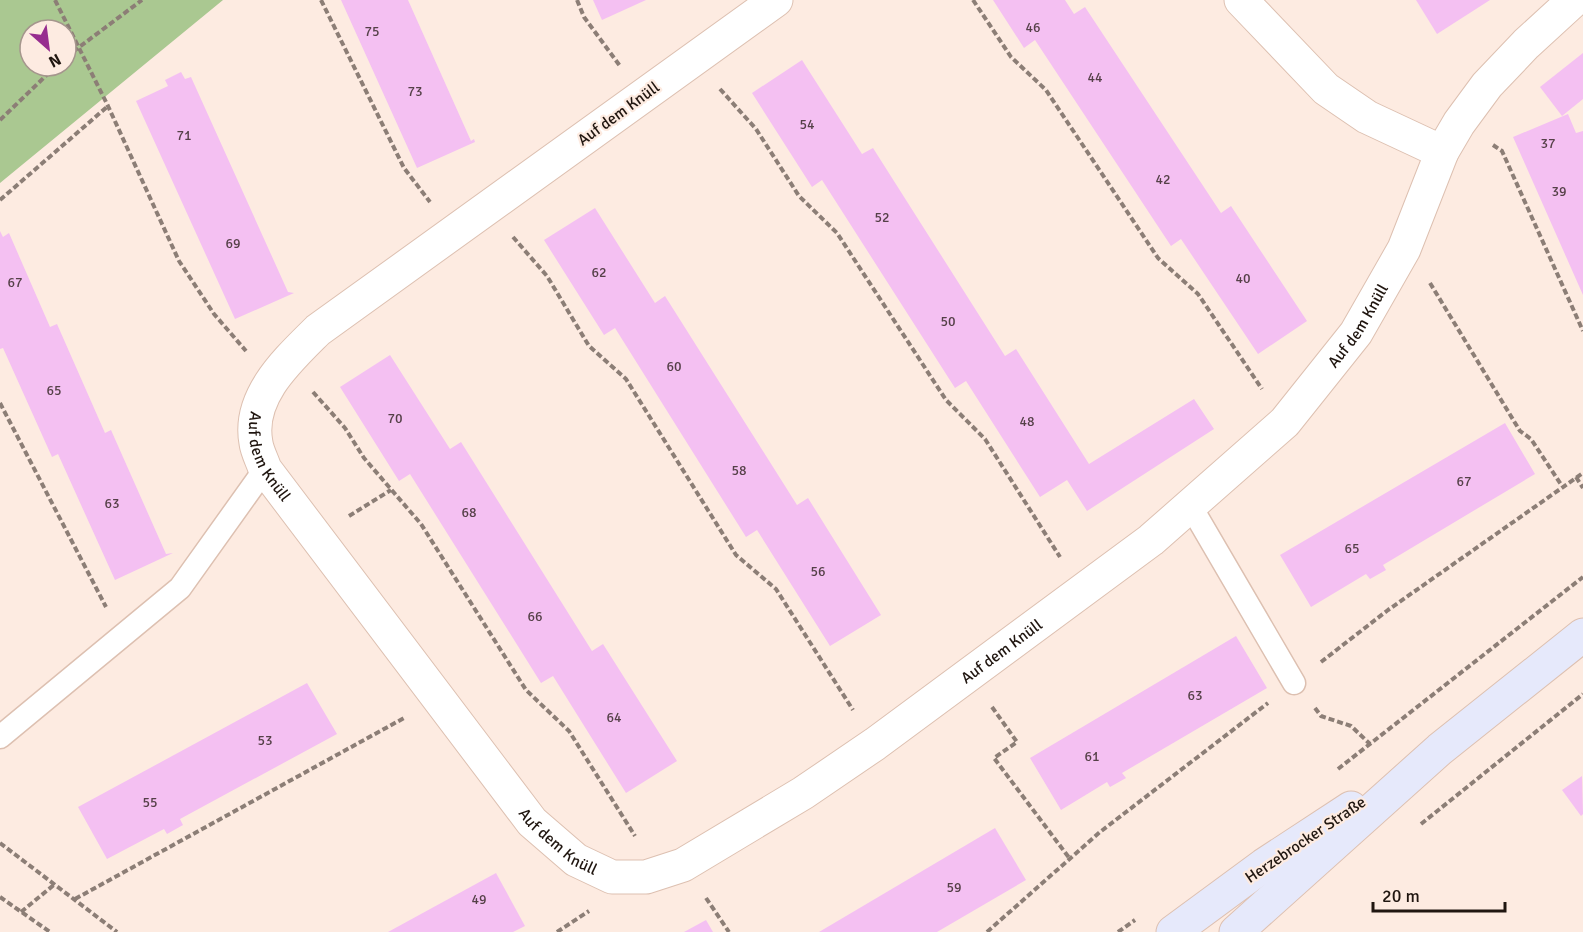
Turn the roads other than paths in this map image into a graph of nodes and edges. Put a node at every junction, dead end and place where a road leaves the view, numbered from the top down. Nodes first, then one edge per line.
1 (776, 0) edge
2 (1241, 0) edge
3 (1574, 0) edge
4 (1442, 152) junction
5 (265, 469) junction
6 (1190, 505) junction
7 (1583, 635) edge
8 (1294, 682) road end
9 (0, 737) edge
10 (1440, 748) junction
11 (1173, 932) edge
12 (1236, 932) edge

1 - 5 street, Auf dem Knüll
2 - 4 street
3 - 4 street, Auf dem Knüll
4 - 6 street, Auf dem Knüll
5 - 6 street, Auf dem Knüll
5 - 9 lane
6 - 8 lane
7 - 10 main road, Herzebrocker Straße
10 - 11 main road, Herzebrocker Straße
10 - 12 main road, Herzebrocker Straße

